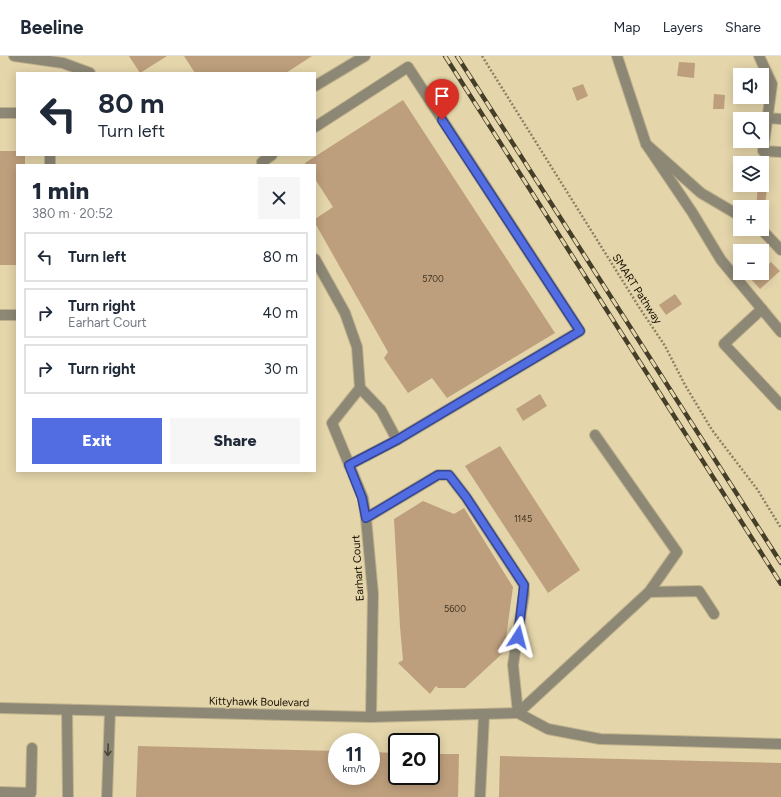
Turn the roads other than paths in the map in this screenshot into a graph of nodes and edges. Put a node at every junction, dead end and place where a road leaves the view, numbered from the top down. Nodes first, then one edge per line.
1 (14, 56) edge
2 (365, 56) edge
3 (617, 56) edge
4 (759, 56) edge
5 (87, 72) edge
6 (316, 85) edge
7 (769, 112) edge
8 (0, 113) edge
9 (16, 113) edge
10 (769, 118) edge
11 (781, 119) edge
12 (316, 126) edge
13 (646, 144) junction
14 (763, 148) edge
15 (781, 152) edge
16 (271, 156) edge
17 (263, 164) edge
18 (733, 212) edge
19 (768, 236) edge
20 (781, 250) edge
21 (316, 260) edge
22 (762, 309) junction
23 (0, 315) edge
24 (16, 316) edge
25 (781, 332) edge
26 (360, 388) junction
27 (781, 405) edge
28 (595, 435) dead end
29 (397, 440) junction
30 (349, 465) junction
31 (366, 518) junction
32 (649, 592) junction
33 (714, 614) dead end
34 (0, 708) edge
35 (67, 710) junction
36 (110, 711) junction
37 (518, 713) junction
38 (484, 714) junction
39 (371, 717) junction
40 (781, 744) edge
41 (32, 748) dead end
42 (0, 792) edge
43 (31, 795) edge
44 (68, 797) edge
45 (107, 797) edge
46 (480, 797) edge

1 - 5 street
2 - 6 street
3 - 13 street
4 - 7 street
8 - 9 street
10 - 11 street
12 - 29 street
13 - 18 street
13 - 22 street
14 - 15 street
16 - 17 street
19 - 20 street
21 - 26 street
22 - 25 street
22 - 27 street
23 - 24 street
26 - 29 street
26 - 30 street, Earhart Court
28 - 32 street
29 - 30 street
30 - 31 street, Earhart Court
31 - 37 street
31 - 39 street, Earhart Court
32 - 33 street
32 - 37 street
34 - 35 street, Kittyhawk Boulevard
35 - 36 street, Kittyhawk Boulevard
35 - 44 street
36 - 39 street, Kittyhawk Boulevard
36 -> 45 street
37 - 38 street, Kittyhawk Boulevard
37 - 40 street
38 - 39 street, Kittyhawk Boulevard
38 - 46 street
41 - 43 street
42 - 43 street

